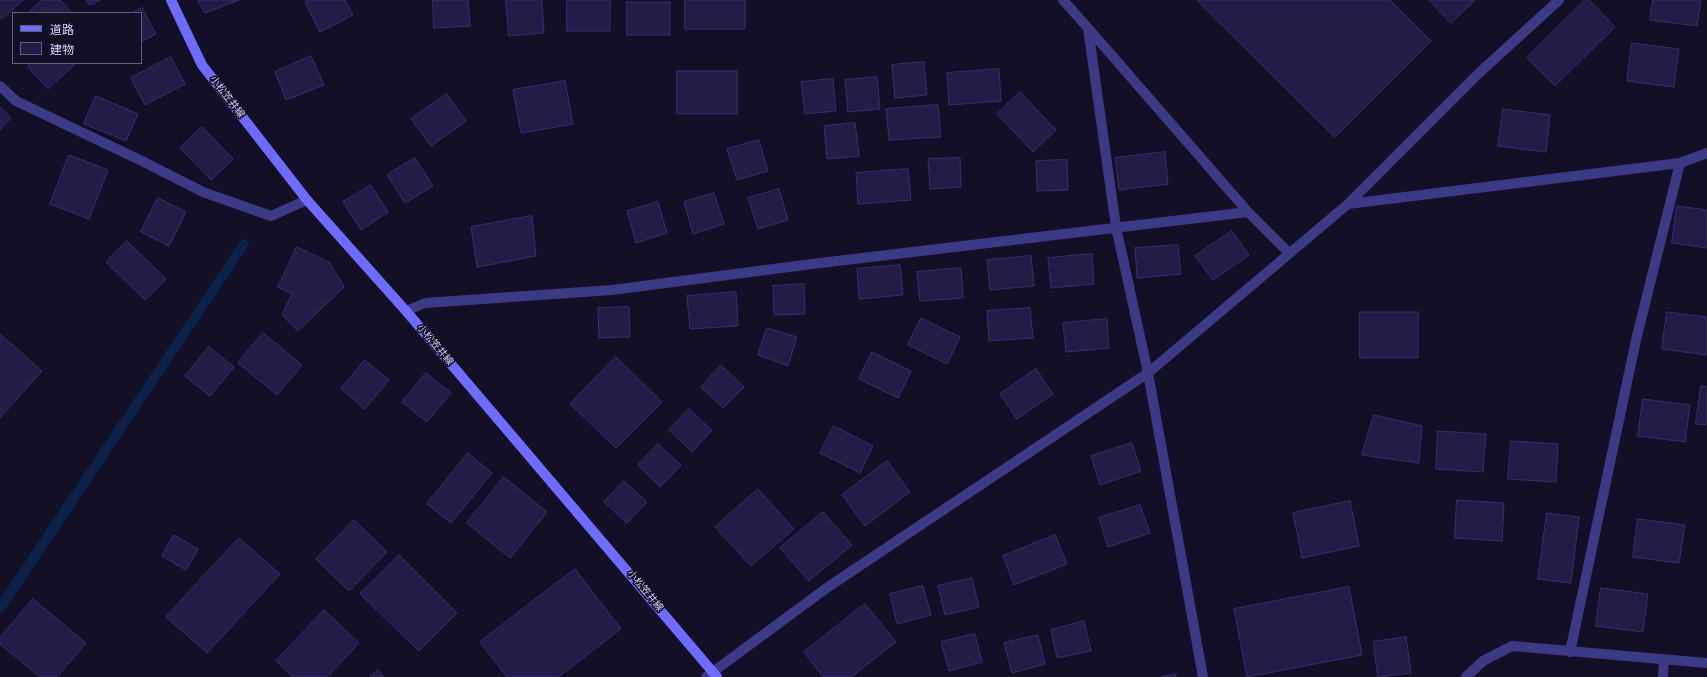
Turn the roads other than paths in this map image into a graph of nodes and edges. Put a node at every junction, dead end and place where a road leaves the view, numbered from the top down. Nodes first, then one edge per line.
1 (171, 0) edge
2 (1063, 0) edge
3 (1559, 0) edge
4 (1088, 28) junction
5 (0, 86) edge
6 (1707, 153) edge
7 (1680, 163) junction
8 (307, 200) junction
9 (1348, 204) junction
10 (1248, 212) junction
11 (1116, 227) junction
12 (1289, 253) junction
13 (406, 311) junction
14 (1148, 373) junction
15 (1570, 652) junction
16 (1664, 660) junction
17 (1707, 663) edge
18 (712, 675) edge
19 (1203, 677) edge
20 (1466, 677) edge
21 (1663, 677) edge

1 - 8 main road, 小松笠井線
2 - 4 street
3 - 9 street
4 - 10 street
4 - 11 street
5 - 8 street
6 - 7 street
7 - 9 street
7 - 15 street
8 - 13 main road, 小松笠井線
9 - 12 street
10 - 11 street
10 - 12 street
11 - 13 street
11 - 14 street
12 - 14 street
13 - 18 main road, 小松笠井線
14 - 18 street
14 - 19 street
15 - 16 street
15 - 20 street
16 - 17 street
16 - 21 street

